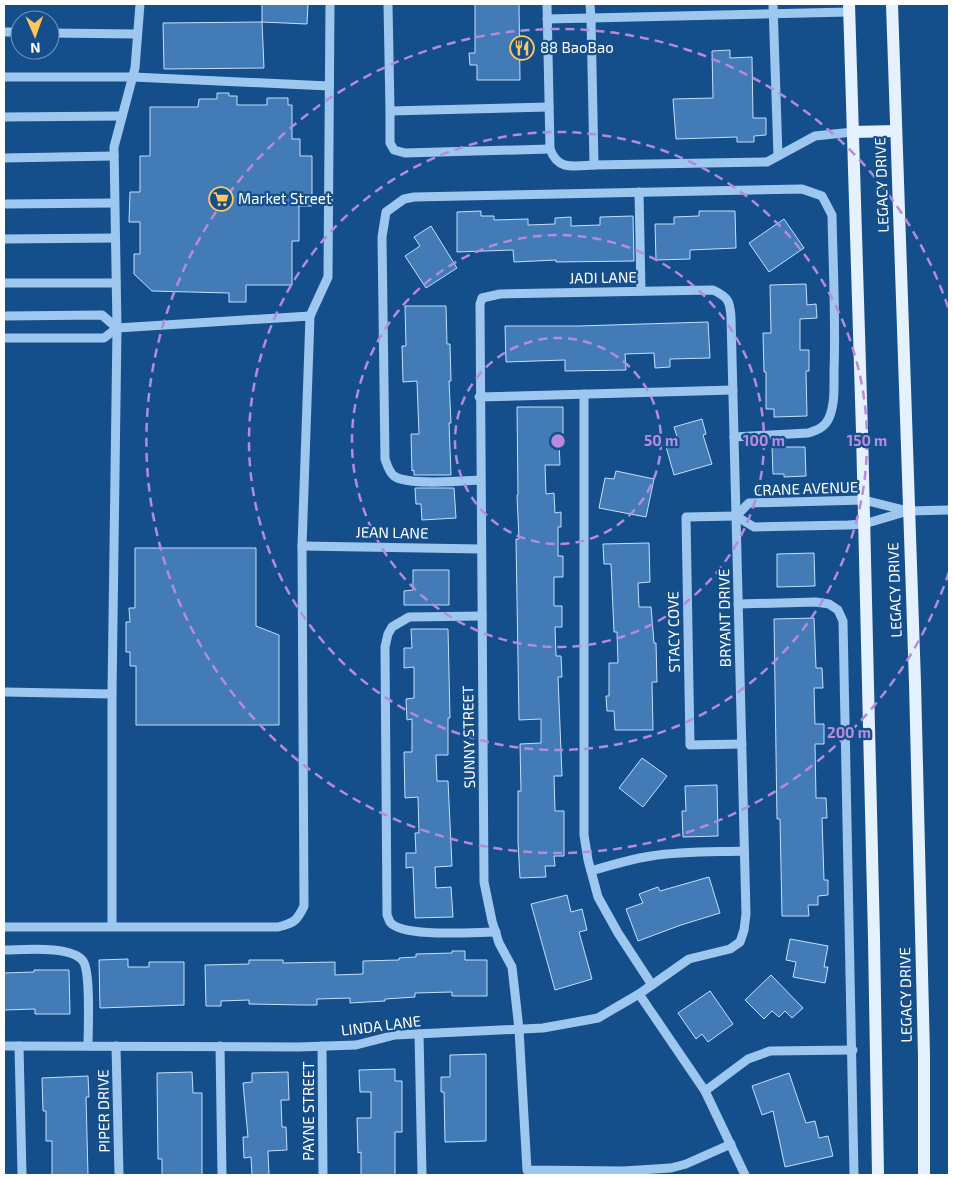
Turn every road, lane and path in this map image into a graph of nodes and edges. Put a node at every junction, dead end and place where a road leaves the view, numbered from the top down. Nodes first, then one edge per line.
1 (140, 4) edge
2 (330, 4) edge
3 (388, 4) edge
4 (546, 4) edge
5 (590, 4) edge
6 (773, 4) edge
7 (892, 4) edge
8 (849, 8) edge
9 (773, 14) junction
10 (591, 18) junction
11 (547, 19) junction
12 (60, 33) edge
13 (137, 34) junction
14 (4, 77) edge
15 (133, 77) junction
16 (329, 86) junction
17 (549, 106) junction
18 (390, 111) junction
19 (122, 116) junction
20 (4, 117) edge
21 (896, 131) junction
22 (853, 132) junction
23 (550, 148) junction
24 (114, 156) junction
25 (778, 156) junction
26 (4, 158) edge
27 (594, 165) junction
28 (639, 192) junction
29 (114, 203) junction
30 (4, 204) edge
31 (115, 238) junction
32 (4, 239) edge
33 (4, 283) edge
34 (116, 283) junction
35 (641, 291) junction
36 (724, 295) joint
37 (482, 298) joint
38 (4, 316) edge
39 (310, 316) junction
40 (117, 328) junction
41 (4, 338) edge
42 (733, 390) junction
43 (584, 394) junction
44 (479, 397) junction
45 (734, 437) junction
46 (480, 480) junction
47 (864, 500) junction
48 (949, 510) edge
49 (908, 511) junction
50 (736, 516) junction
51 (864, 524) junction
52 (302, 546) junction
53 (481, 549) junction
54 (738, 604) junction
55 (482, 616) junction
56 (4, 692) edge
57 (112, 694) junction
58 (742, 744) junction
59 (744, 851) junction
60 (591, 871) junction
61 (4, 927) edge
62 (112, 927) junction
63 (496, 932) junction
64 (740, 942) joint
65 (4, 950) edge
66 (652, 985) junction
67 (639, 994) junction
68 (520, 1029) junction
69 (419, 1034) junction
70 (4, 1046) edge
71 (20, 1046) junction
72 (88, 1046) junction
73 (116, 1046) junction
74 (220, 1046) junction
75 (322, 1046) junction
76 (853, 1050) junction
77 (705, 1091) junction
78 (731, 1144) junction
79 (22, 1175) edge
80 (119, 1175) edge
81 (222, 1175) edge
82 (323, 1175) edge
83 (422, 1175) edge
84 (744, 1175) edge
85 (854, 1175) edge
86 (878, 1175) edge
87 (924, 1175) edge

1 - 13 street
2 - 16 street
3 - 18 street
4 - 11 street
5 - 10 street
6 - 9 street
7 - 21 main road, LEGACY DRIVE
8 - 9 street
8 - 22 main road, LEGACY DRIVE
9 - 10 street
9 - 25 street
10 - 11 street
10 - 27 street
11 - 17 street
12 - 13 street
13 - 15 street
14 - 15 street
15 - 16 street
15 - 19 street
16 - 39 street
17 - 18 street
17 - 23 street
18 - 23 street
19 - 20 street
19 - 24 street
21 - 22 main road
21 - 49 main road, LEGACY DRIVE
22 - 25 street
22 - 47 main road, LEGACY DRIVE
23 - 27 street
24 - 26 street
24 - 29 street
25 - 27 street
28 - 35 street
28 - 45 street
28 - 46 street
29 - 30 street
29 - 31 street
31 - 32 street
31 - 34 street
33 - 34 street
34 - 40 street
35 - 36 street, JADI LANE
35 - 37 street, JADI LANE
36 - 42 street, BRYANT DRIVE
37 - 44 street, SUNNY STREET
38 - 40 street
39 - 40 street
39 - 52 street
40 - 41 street
40 - 57 street
42 - 43 street
42 - 45 street, BRYANT DRIVE
43 - 44 street
43 - 60 street
44 - 46 street, SUNNY STREET
45 - 50 street, BRYANT DRIVE
46 - 53 street, SUNNY STREET
47 - 49 street, CRANE AVENUE
47 - 50 street, CRANE AVENUE
47 - 51 main road, LEGACY DRIVE
48 - 49 street, CRANE AVENUE
49 - 51 street, CRANE AVENUE
49 - 87 main road, LEGACY DRIVE
50 - 51 street, CRANE AVENUE
50 - 54 street, BRYANT DRIVE
50 - 58 street, STACY COVE
51 - 86 main road, LEGACY DRIVE
52 - 53 street, JEAN LANE
52 - 62 street
53 - 55 street, SUNNY STREET
54 - 58 street, BRYANT DRIVE
54 - 76 street
55 - 63 street, SUNNY STREET
55 - 63 street
56 - 57 street
57 - 62 street
58 - 59 street, BRYANT DRIVE
59 - 60 street
59 - 64 street, BRYANT DRIVE
60 - 66 street
61 - 62 street
63 - 68 street, SUNNY STREET
64 - 66 street, LINDA LANE
65 - 72 street
66 - 67 street, LINDA LANE
67 - 68 street, LINDA LANE
67 - 77 street
68 - 69 street, LINDA LANE
68 - 78 street, SUNNY STREET
69 - 75 street, LINDA LANE
69 - 83 street
70 - 71 street, LINDA LANE
71 - 72 street, LINDA LANE
71 - 79 street
72 - 73 street, LINDA LANE
73 - 74 street, LINDA LANE
73 - 80 street, PIPER DRIVE
74 - 75 street, LINDA LANE
74 - 81 street
75 - 82 street, PAYNE STREET
76 - 77 street
76 - 85 street
77 - 78 street
78 - 84 street

